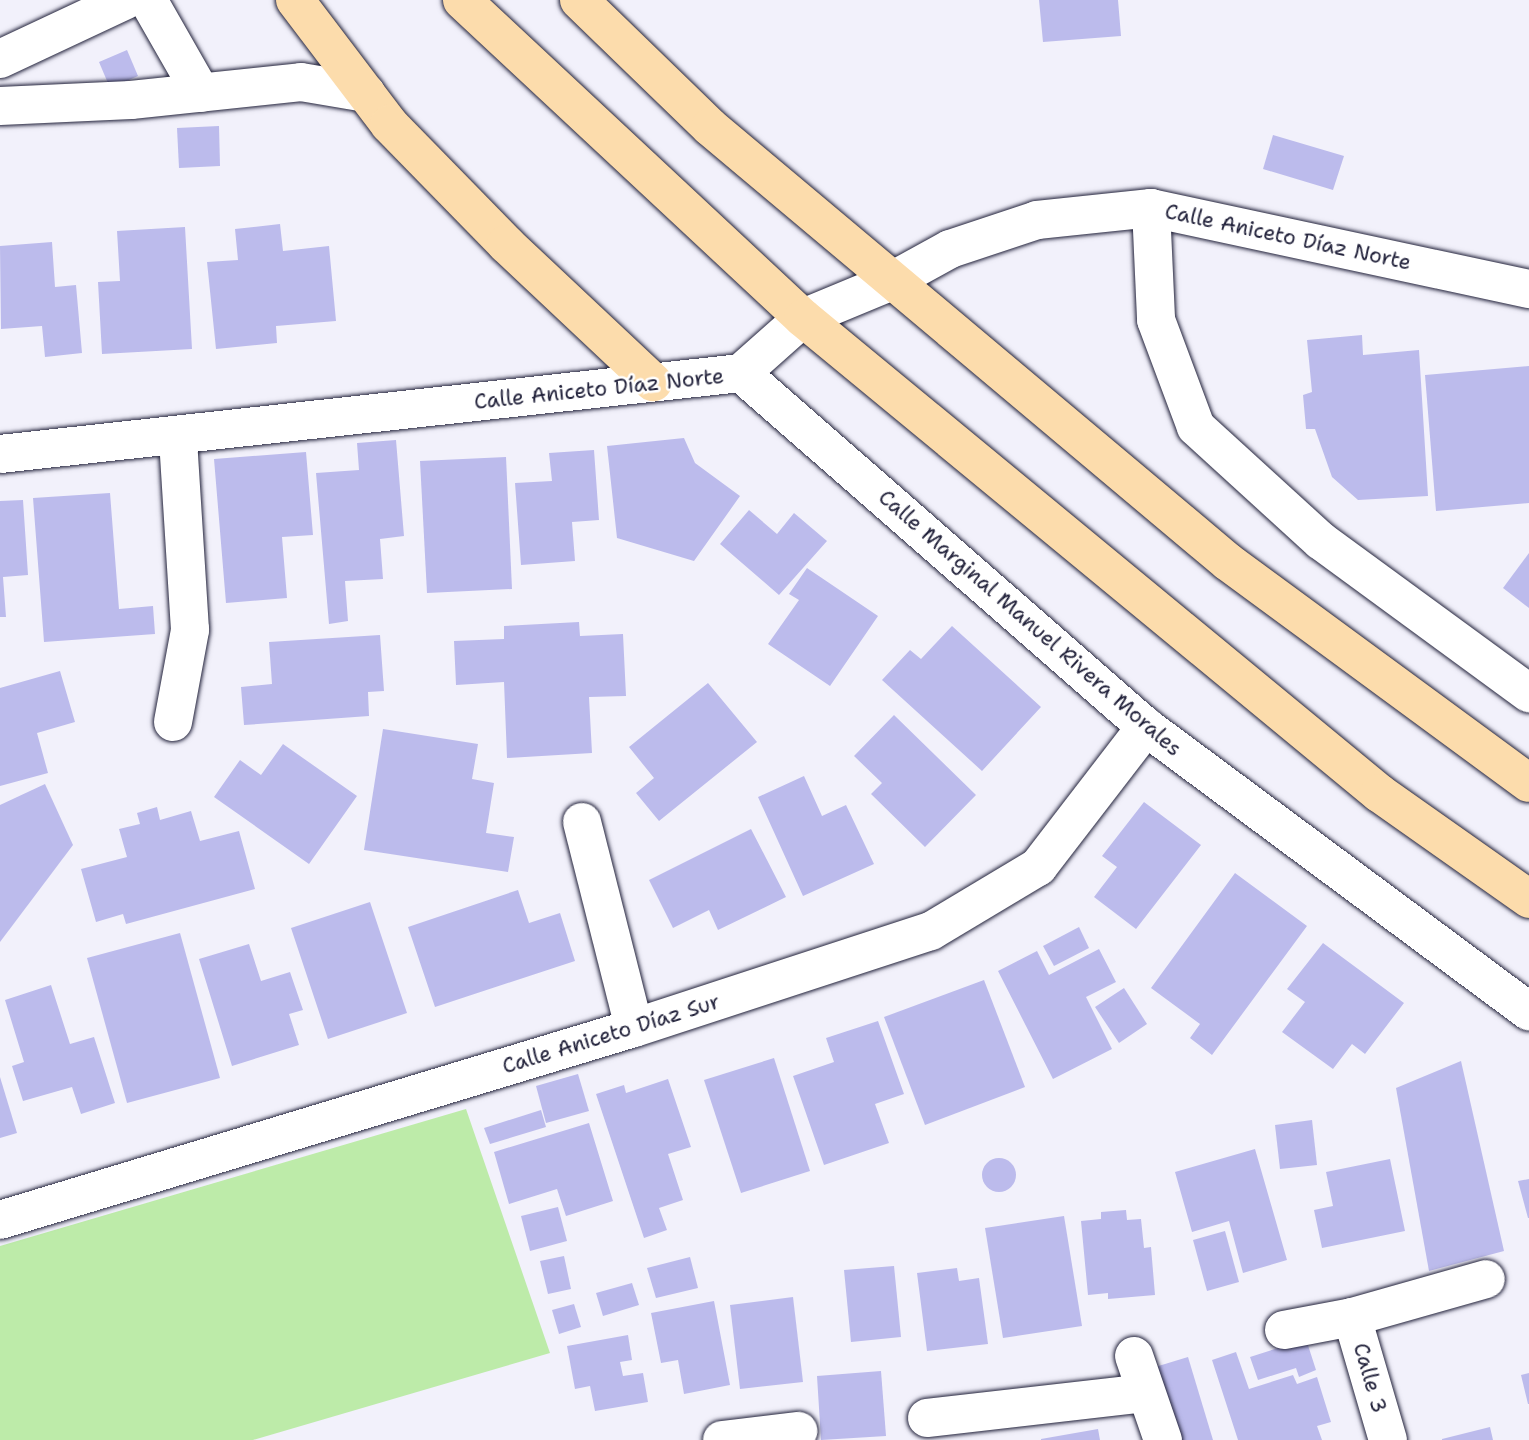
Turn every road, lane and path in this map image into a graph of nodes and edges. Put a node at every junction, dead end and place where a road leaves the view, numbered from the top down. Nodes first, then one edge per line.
1 (126, 0) edge
2 (148, 0) edge
3 (295, 0) edge
4 (462, 0) edge
5 (579, 0) edge
6 (0, 59) edge
7 (201, 93) junction
8 (366, 93) junction
9 (0, 106) edge
10 (1152, 208) junction
11 (890, 282) junction
12 (1529, 289) edge
13 (803, 318) junction
14 (741, 373) junction
15 (653, 382) junction
16 (178, 436) junction
17 (0, 454) edge
18 (1529, 694) edge
19 (173, 722) dead end
20 (1146, 727) junction
21 (1529, 783) edge
22 (582, 822) dead end
23 (1529, 899) edge
24 (1529, 1011) edge
25 (634, 1028) junction
26 (0, 1220) edge
27 (1486, 1279) dead end
28 (1352, 1317) junction
29 (1284, 1330) dead end
30 (1134, 1356) dead end
31 (1145, 1393) junction
32 (928, 1418) dead end
33 (798, 1431) dead end
34 (723, 1440) edge
35 (1163, 1440) edge
36 (1388, 1440) edge

1 - 6 street
2 - 7 street
3 - 8 main road
4 - 13 main road
5 - 11 main road
7 - 8 street
7 - 9 street
8 - 15 main road
10 - 11 street, Calle Aniceto Díaz Norte
10 - 12 street, Calle Aniceto Díaz Norte
10 - 18 street
11 - 13 street, Calle Aniceto Díaz Norte
11 - 21 main road
13 - 14 street, Calle Aniceto Díaz Norte
13 - 23 main road
14 - 15 street, Calle Aniceto Díaz Norte
14 - 20 street, Calle Marginal Manuel Rivera Morales
15 - 16 street, Calle Aniceto Díaz Norte
16 - 17 street, Calle Aniceto Díaz Norte
16 - 19 street
20 - 24 street, Calle Marginal Manuel Rivera Morales
20 - 25 street, Calle Aniceto Díaz Sur
22 - 25 street
25 - 26 street, Calle Aniceto Díaz Sur
27 - 28 street
28 - 29 street
28 - 36 street, Calle 3
30 - 31 street
31 - 32 street
31 - 35 street
33 - 34 street

